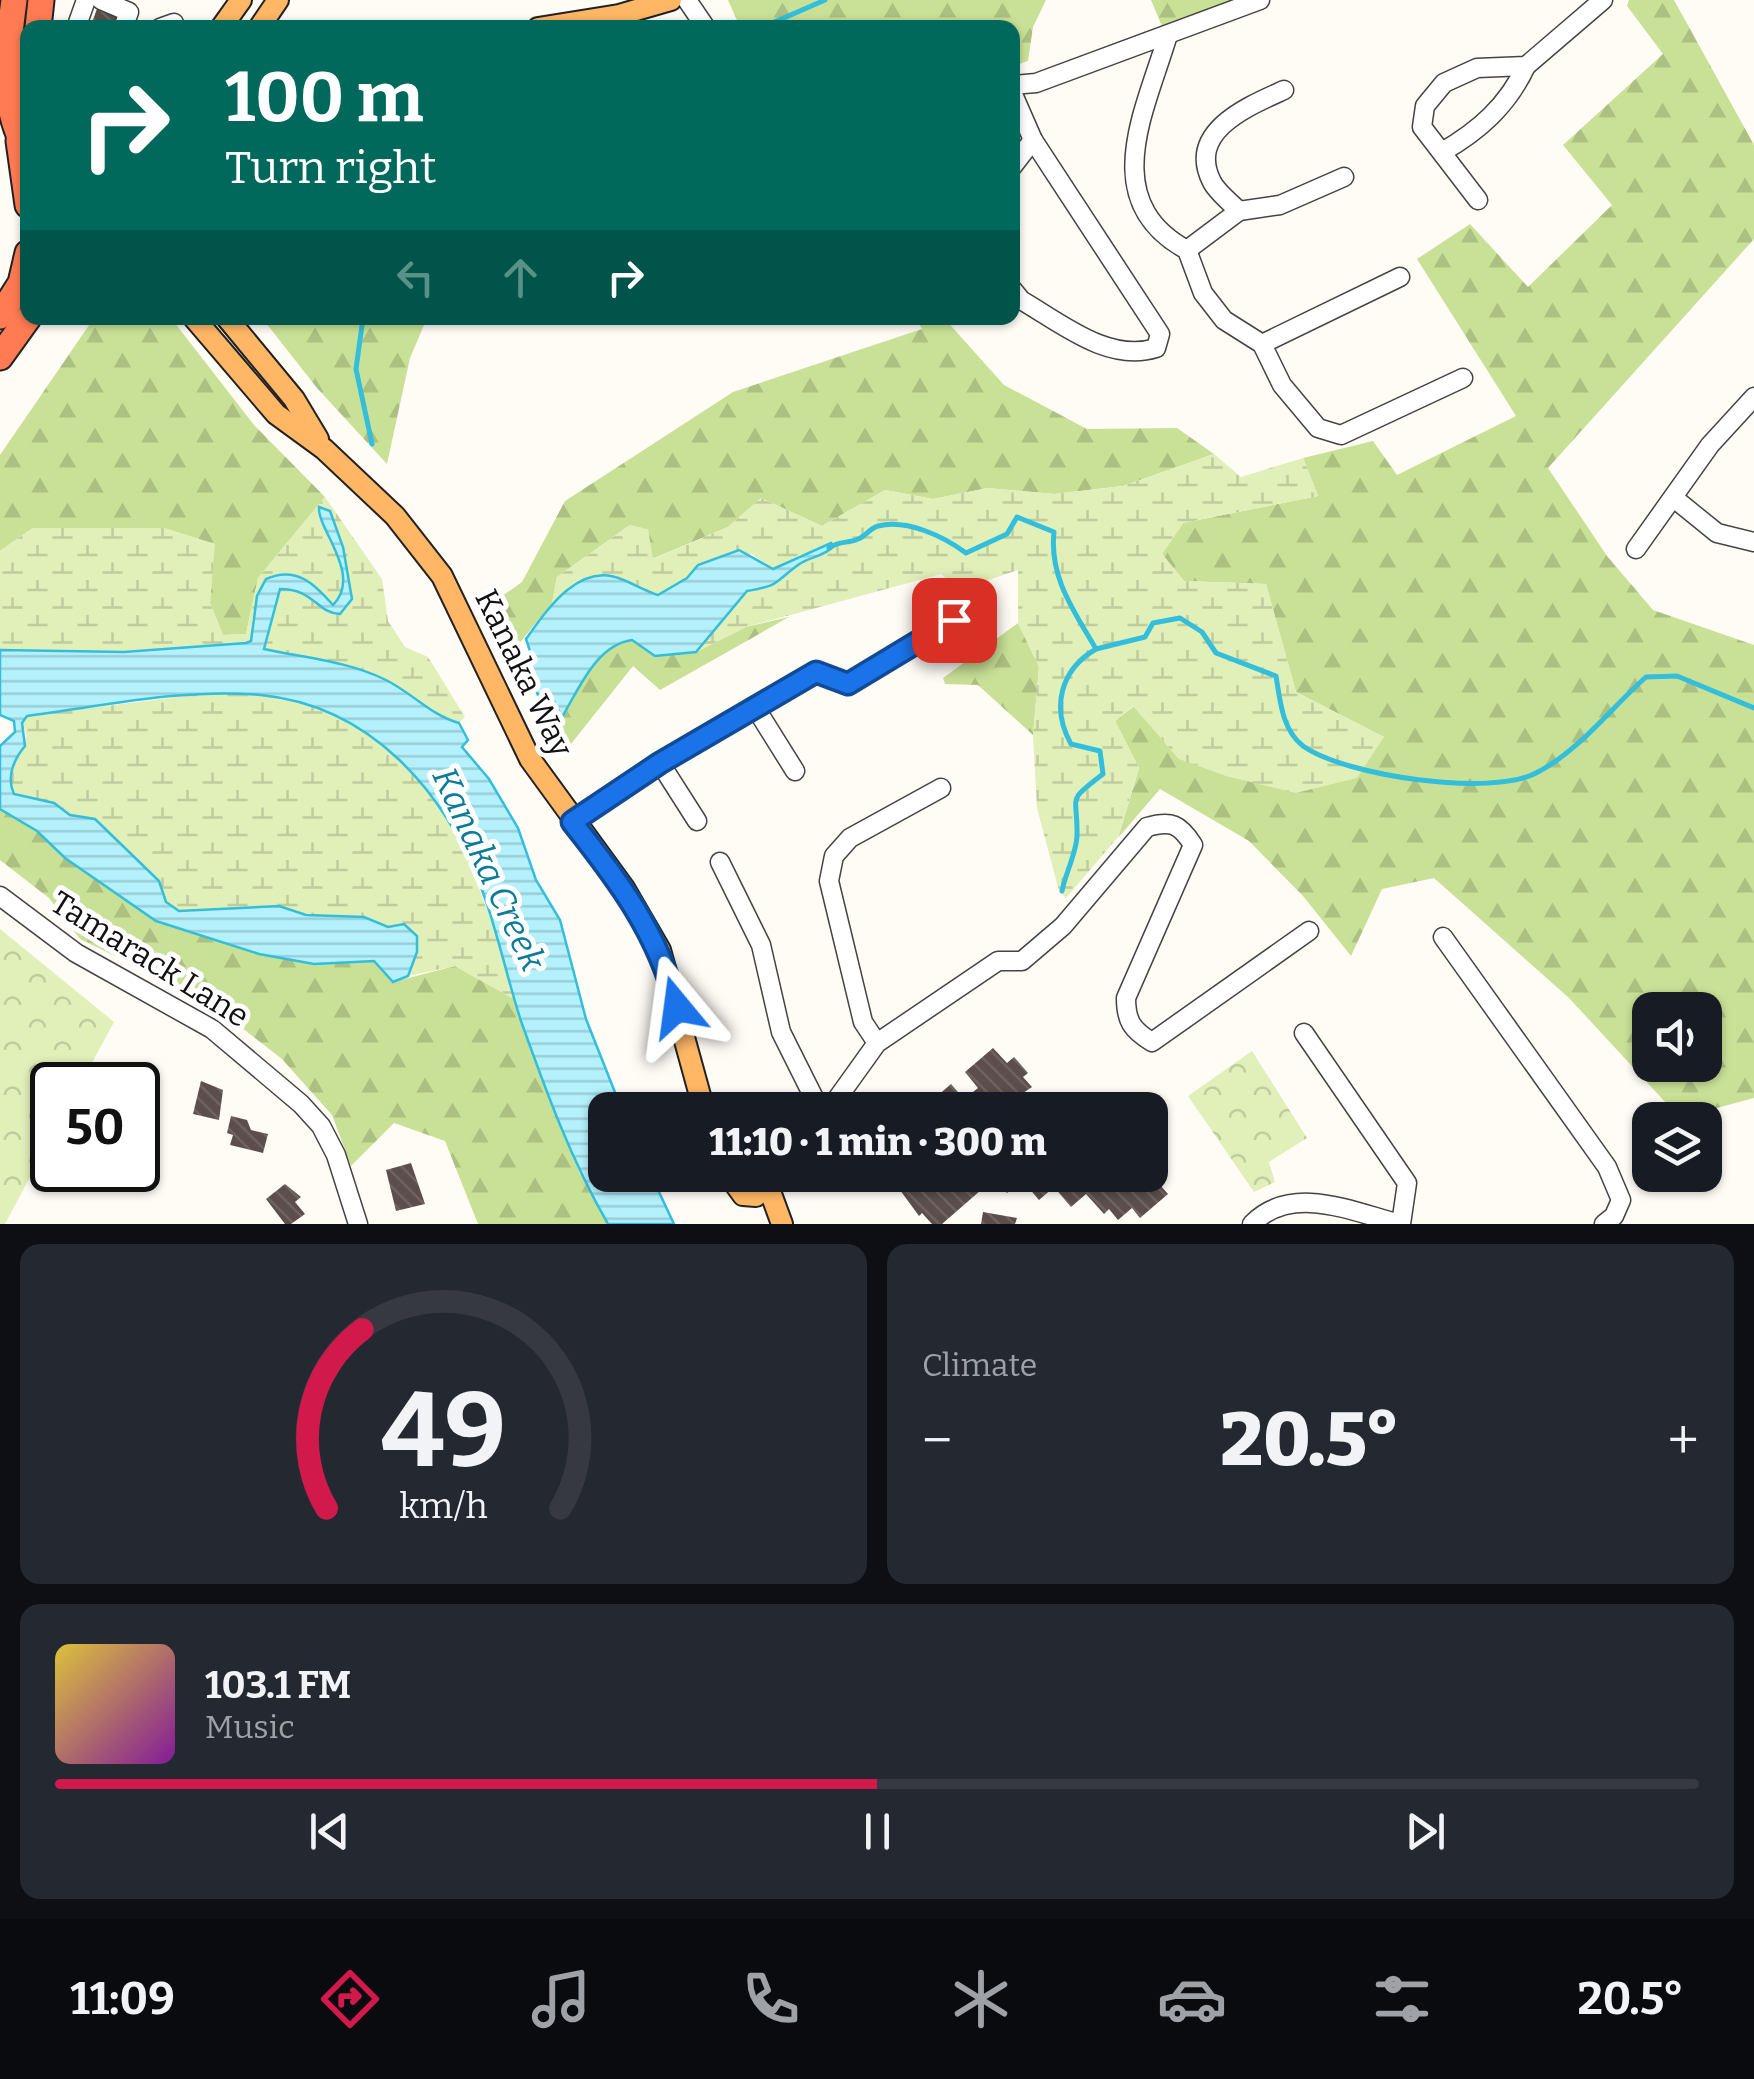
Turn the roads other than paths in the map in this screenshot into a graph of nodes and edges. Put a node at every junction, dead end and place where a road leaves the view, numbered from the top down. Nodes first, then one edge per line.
1 (14, 0) edge
2 (101, 0) edge
3 (671, 0) edge
4 (1260, 0) edge
5 (1603, 0) edge
6 (126, 20) edge
7 (588, 20) edge
8 (1167, 38) junction
9 (1526, 66) junction
10 (1020, 87) edge
11 (1284, 90) dead end
12 (1020, 108) edge
13 (20, 138) edge
14 (1033, 140) junction
15 (1442, 152) junction
16 (1020, 157) edge
17 (1344, 177) dead end
18 (1478, 200) dead end
19 (1238, 211) junction
20 (1186, 250) junction
21 (1400, 277) dead end
22 (20, 285) edge
23 (1020, 300) edge
24 (0, 316) edge
25 (23, 325) edge
26 (200, 325) edge
27 (233, 325) edge
28 (1262, 344) junction
29 (0, 357) edge
30 (1463, 378) dead end
31 (1754, 397) edge
32 (324, 449) junction
33 (1675, 499) junction
34 (1754, 542) edge
35 (1636, 549) dead end
36 (954, 620) dead end
37 (755, 708) junction
38 (660, 763) junction
39 (795, 771) dead end
40 (941, 788) dead end
41 (698, 821) dead end
42 (572, 822) junction
43 (720, 862) dead end
44 (0, 896) edge
45 (1309, 932) dead end
46 (1444, 938) dead end
47 (1304, 1034) dead end
48 (877, 1043) junction
49 (699, 1092) edge
50 (811, 1092) edge
51 (842, 1092) edge
52 (744, 1192) edge
53 (772, 1192) edge
54 (358, 1224) edge
55 (770, 1224) edge
56 (782, 1224) edge
57 (1252, 1224) edge
58 (1401, 1224) edge
59 (1604, 1224) edge

1 - 13 highway
2 - 6 street
3 - 7 main road
4 - 8 street
5 - 9 street
8 - 10 street
8 - 20 street
9 - 15 street
9 - 15 street
11 - 19 street
12 - 14 street
14 - 16 street
14 - 23 street
15 - 18 street
17 - 19 street
19 - 20 street
20 - 28 street
21 - 28 street
22 - 24 highway
25 - 29 highway
26 - 32 main road, Kanaka Way
27 - 32 main road, Kanaka Way
28 - 30 street
31 - 33 street
32 - 42 main road, Kanaka Way
33 - 34 street
33 - 35 street
36 - 37 street
37 - 38 street
37 - 39 street
38 - 41 street
38 - 42 street
40 - 48 street
42 - 49 main road, Kanaka Way
43 - 50 street
44 - 54 street, Tamarack Lane
45 - 48 street
46 - 59 street
47 - 58 street
48 - 51 street
52 - 55 main road
53 - 56 main road
57 - 58 street

